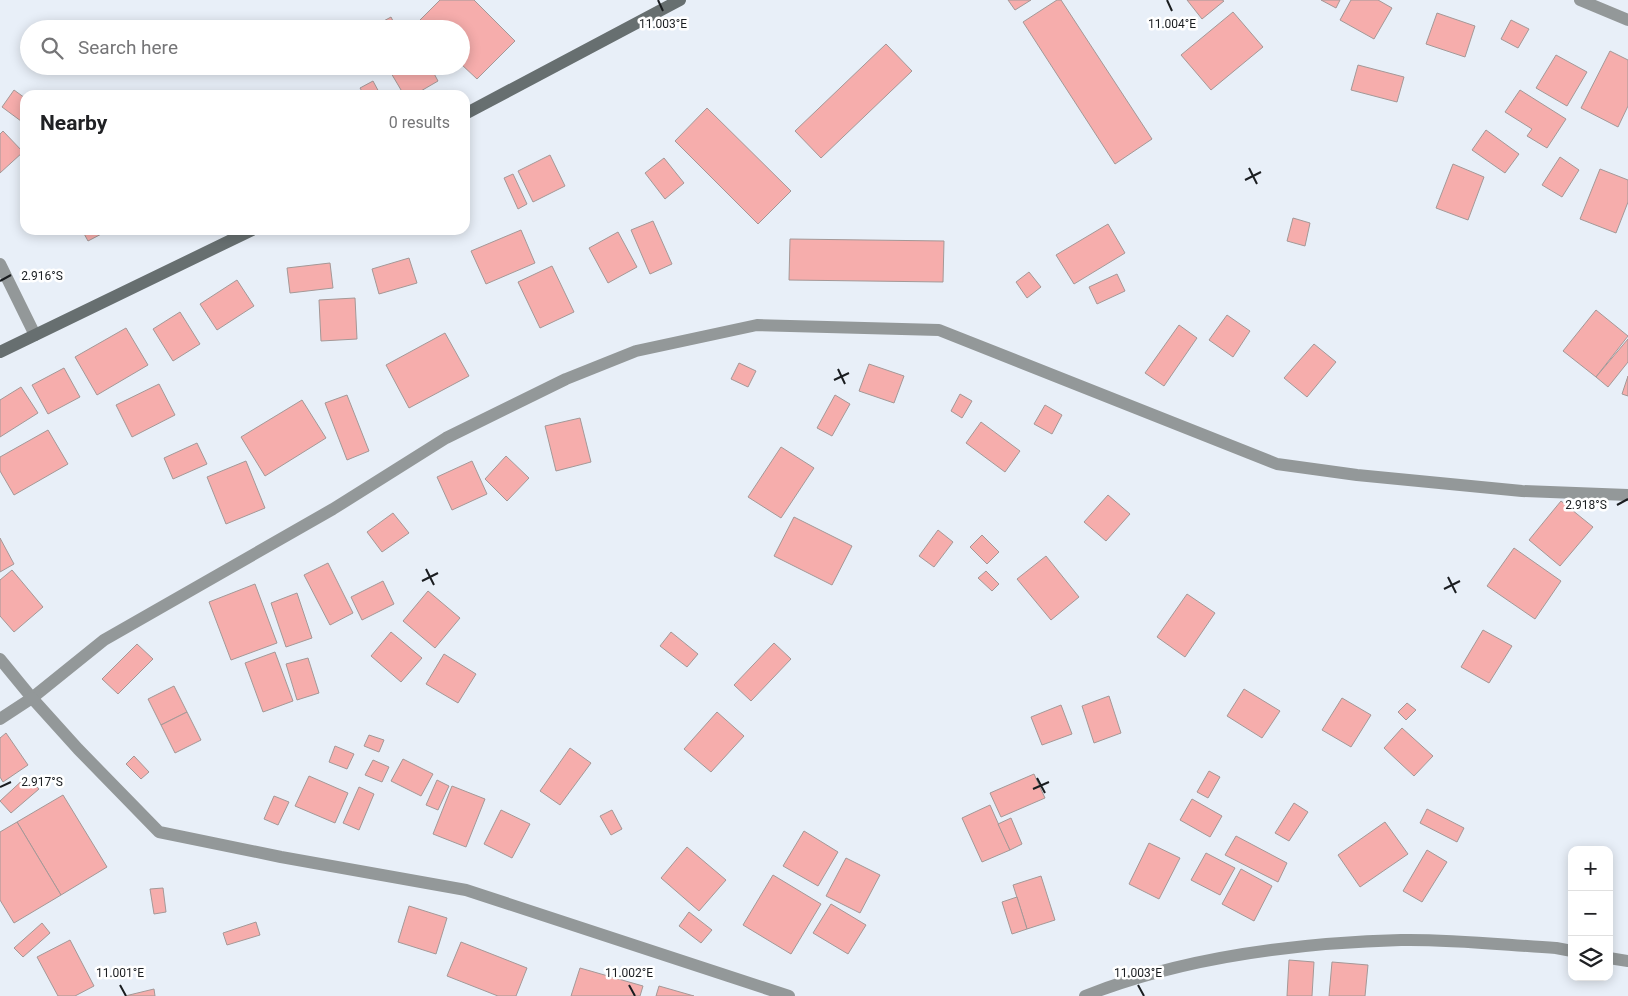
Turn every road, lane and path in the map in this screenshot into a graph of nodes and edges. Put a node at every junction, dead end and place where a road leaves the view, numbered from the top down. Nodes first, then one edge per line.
1 (680, 0) edge
2 (1580, 0) edge
3 (1628, 20) edge
4 (470, 111) edge
5 (242, 235) edge
6 (0, 264) edge
7 (35, 335) junction
8 (0, 352) edge
9 (1628, 496) edge
10 (0, 659) edge
11 (32, 698) junction
12 (0, 719) edge
13 (1568, 950) edge
14 (1613, 959) edge
15 (1628, 962) edge
16 (789, 996) edge
17 (1085, 996) edge

1 - 4 main road
2 - 3 street
5 - 7 main road
6 - 7 street
7 - 8 main road
9 - 11 street
10 - 11 street
11 - 12 street
11 - 16 street
13 - 17 street
14 - 15 street

